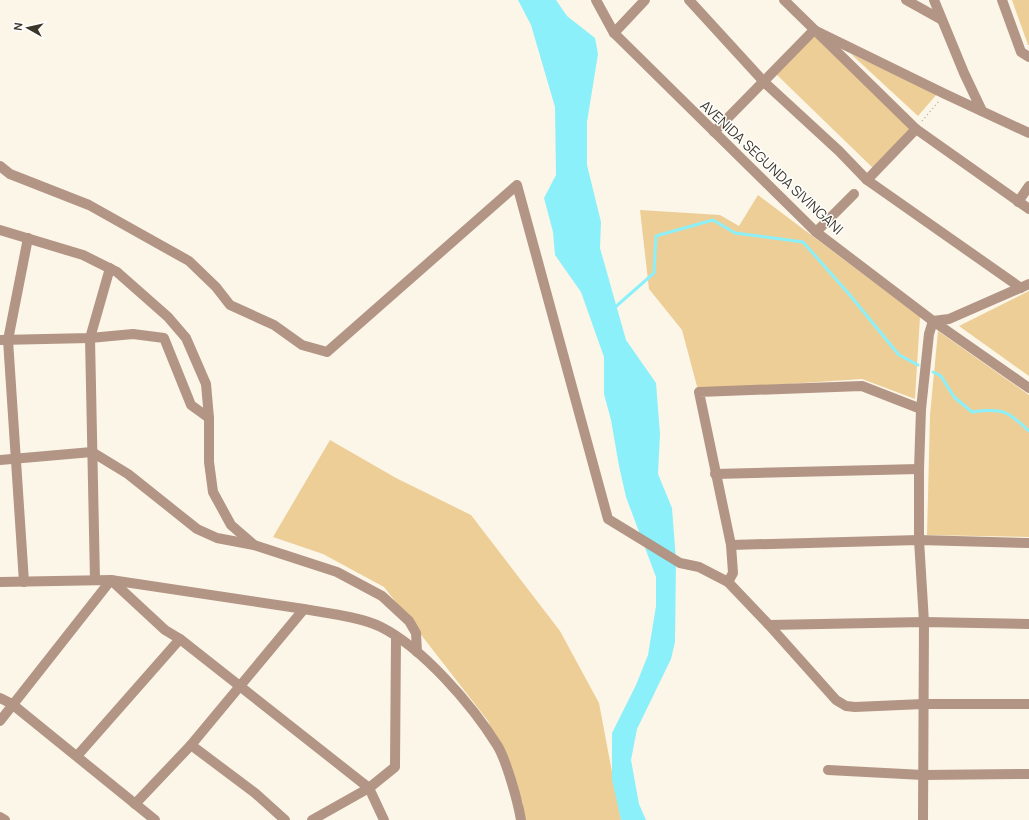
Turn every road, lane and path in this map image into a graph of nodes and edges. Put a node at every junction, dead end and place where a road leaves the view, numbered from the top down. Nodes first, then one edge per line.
1 (596, 0) edge
2 (645, 0) edge
3 (689, 0) edge
4 (784, 0) edge
5 (906, 0) edge
6 (934, 0) edge
7 (1002, 0) edge
8 (942, 20) junction
9 (814, 30) junction
10 (614, 33) junction
11 (1029, 57) edge
12 (764, 82) junction
13 (945, 94) junction
14 (982, 112) junction
15 (916, 129) junction
16 (714, 132) junction
17 (1029, 133) edge
18 (0, 166) edge
19 (867, 180) junction
20 (1029, 186) edge
21 (854, 194) dead end
22 (1018, 202) junction
23 (1029, 209) edge
24 (0, 230) edge
25 (816, 232) junction
26 (28, 238) junction
27 (110, 268) junction
28 (1025, 286) edge
29 (933, 321) junction
30 (90, 338) junction
31 (4, 340) edge
32 (1029, 388) edge
33 (921, 410) junction
34 (209, 418) junction
35 (92, 452) junction
36 (16, 459) junction
37 (0, 460) edge
38 (919, 469) junction
39 (715, 474) junction
40 (919, 540) junction
41 (1029, 543) edge
42 (254, 545) junction
43 (731, 545) junction
44 (95, 580) junction
45 (111, 580) junction
46 (0, 582) edge
47 (24, 582) junction
48 (728, 582) junction
49 (304, 609) junction
50 (924, 622) junction
51 (1029, 624) edge
52 (769, 625) junction
53 (396, 638) junction
54 (180, 639) junction
55 (416, 652) junction
56 (241, 686) junction
57 (0, 698) edge
58 (12, 704) junction
59 (923, 704) junction
60 (1029, 704) edge
61 (0, 721) edge
62 (191, 745) junction
63 (77, 756) junction
64 (828, 770) dead end
65 (1029, 774) edge
66 (923, 775) junction
67 (369, 788) junction
68 (135, 804) junction
69 (0, 817) edge
70 (5, 820) edge
71 (155, 820) edge
72 (284, 820) edge
73 (312, 820) edge
74 (384, 820) edge
75 (521, 820) edge
76 (923, 820) edge

1 - 10 street, AVENIDA SEGUNDA SIVINGANI
2 - 10 street
3 - 12 street
4 - 9 street
5 - 8 street
6 - 8 street
7 - 11 street
8 - 14 street
9 - 12 street
9 - 13 street
9 - 15 street
10 - 16 street, AVENIDA SEGUNDA SIVINGANI
12 - 16 street
12 - 19 street
13 - 14 street
13 - 15 path
14 - 17 street
15 - 19 street
15 - 22 street
16 - 25 street, AVENIDA SEGUNDA SIVINGANI
18 - 48 street
19 - 28 street
20 - 22 street
21 - 25 street
22 - 23 street
24 - 26 street
25 - 29 street, AVENIDA SEGUNDA SIVINGANI
26 - 27 street
26 - 31 street
27 - 30 street
27 - 34 street
28 - 29 street
29 - 32 street, AVENIDA SEGUNDA SIVINGANI
29 - 33 street
30 - 31 street
30 - 34 street
30 - 35 street
31 - 36 street
33 - 38 street
33 - 39 street
34 - 42 street
35 - 36 street
35 - 42 street
35 - 44 street
36 - 37 street
36 - 47 street
38 - 39 street
38 - 40 street
39 - 43 street
40 - 41 street
40 - 43 street
40 - 50 street
42 - 55 street
43 - 48 street
44 - 45 street
44 - 47 street
45 - 49 street
45 - 54 street
45 - 58 street
46 - 47 street
48 - 52 street
49 - 53 street
49 - 56 street
50 - 51 street
50 - 52 street
50 - 59 street
52 - 59 street
53 - 55 street
53 - 67 street
54 - 56 street
54 - 63 street
55 - 75 street
56 - 62 street
56 - 67 street
57 - 58 street
58 - 61 street
58 - 63 street
59 - 60 street
59 - 66 street
62 - 68 street
62 - 72 street
63 - 68 street
64 - 66 street
65 - 66 street
66 - 76 street
67 - 73 street
67 - 74 street
68 - 71 street
69 - 70 street

